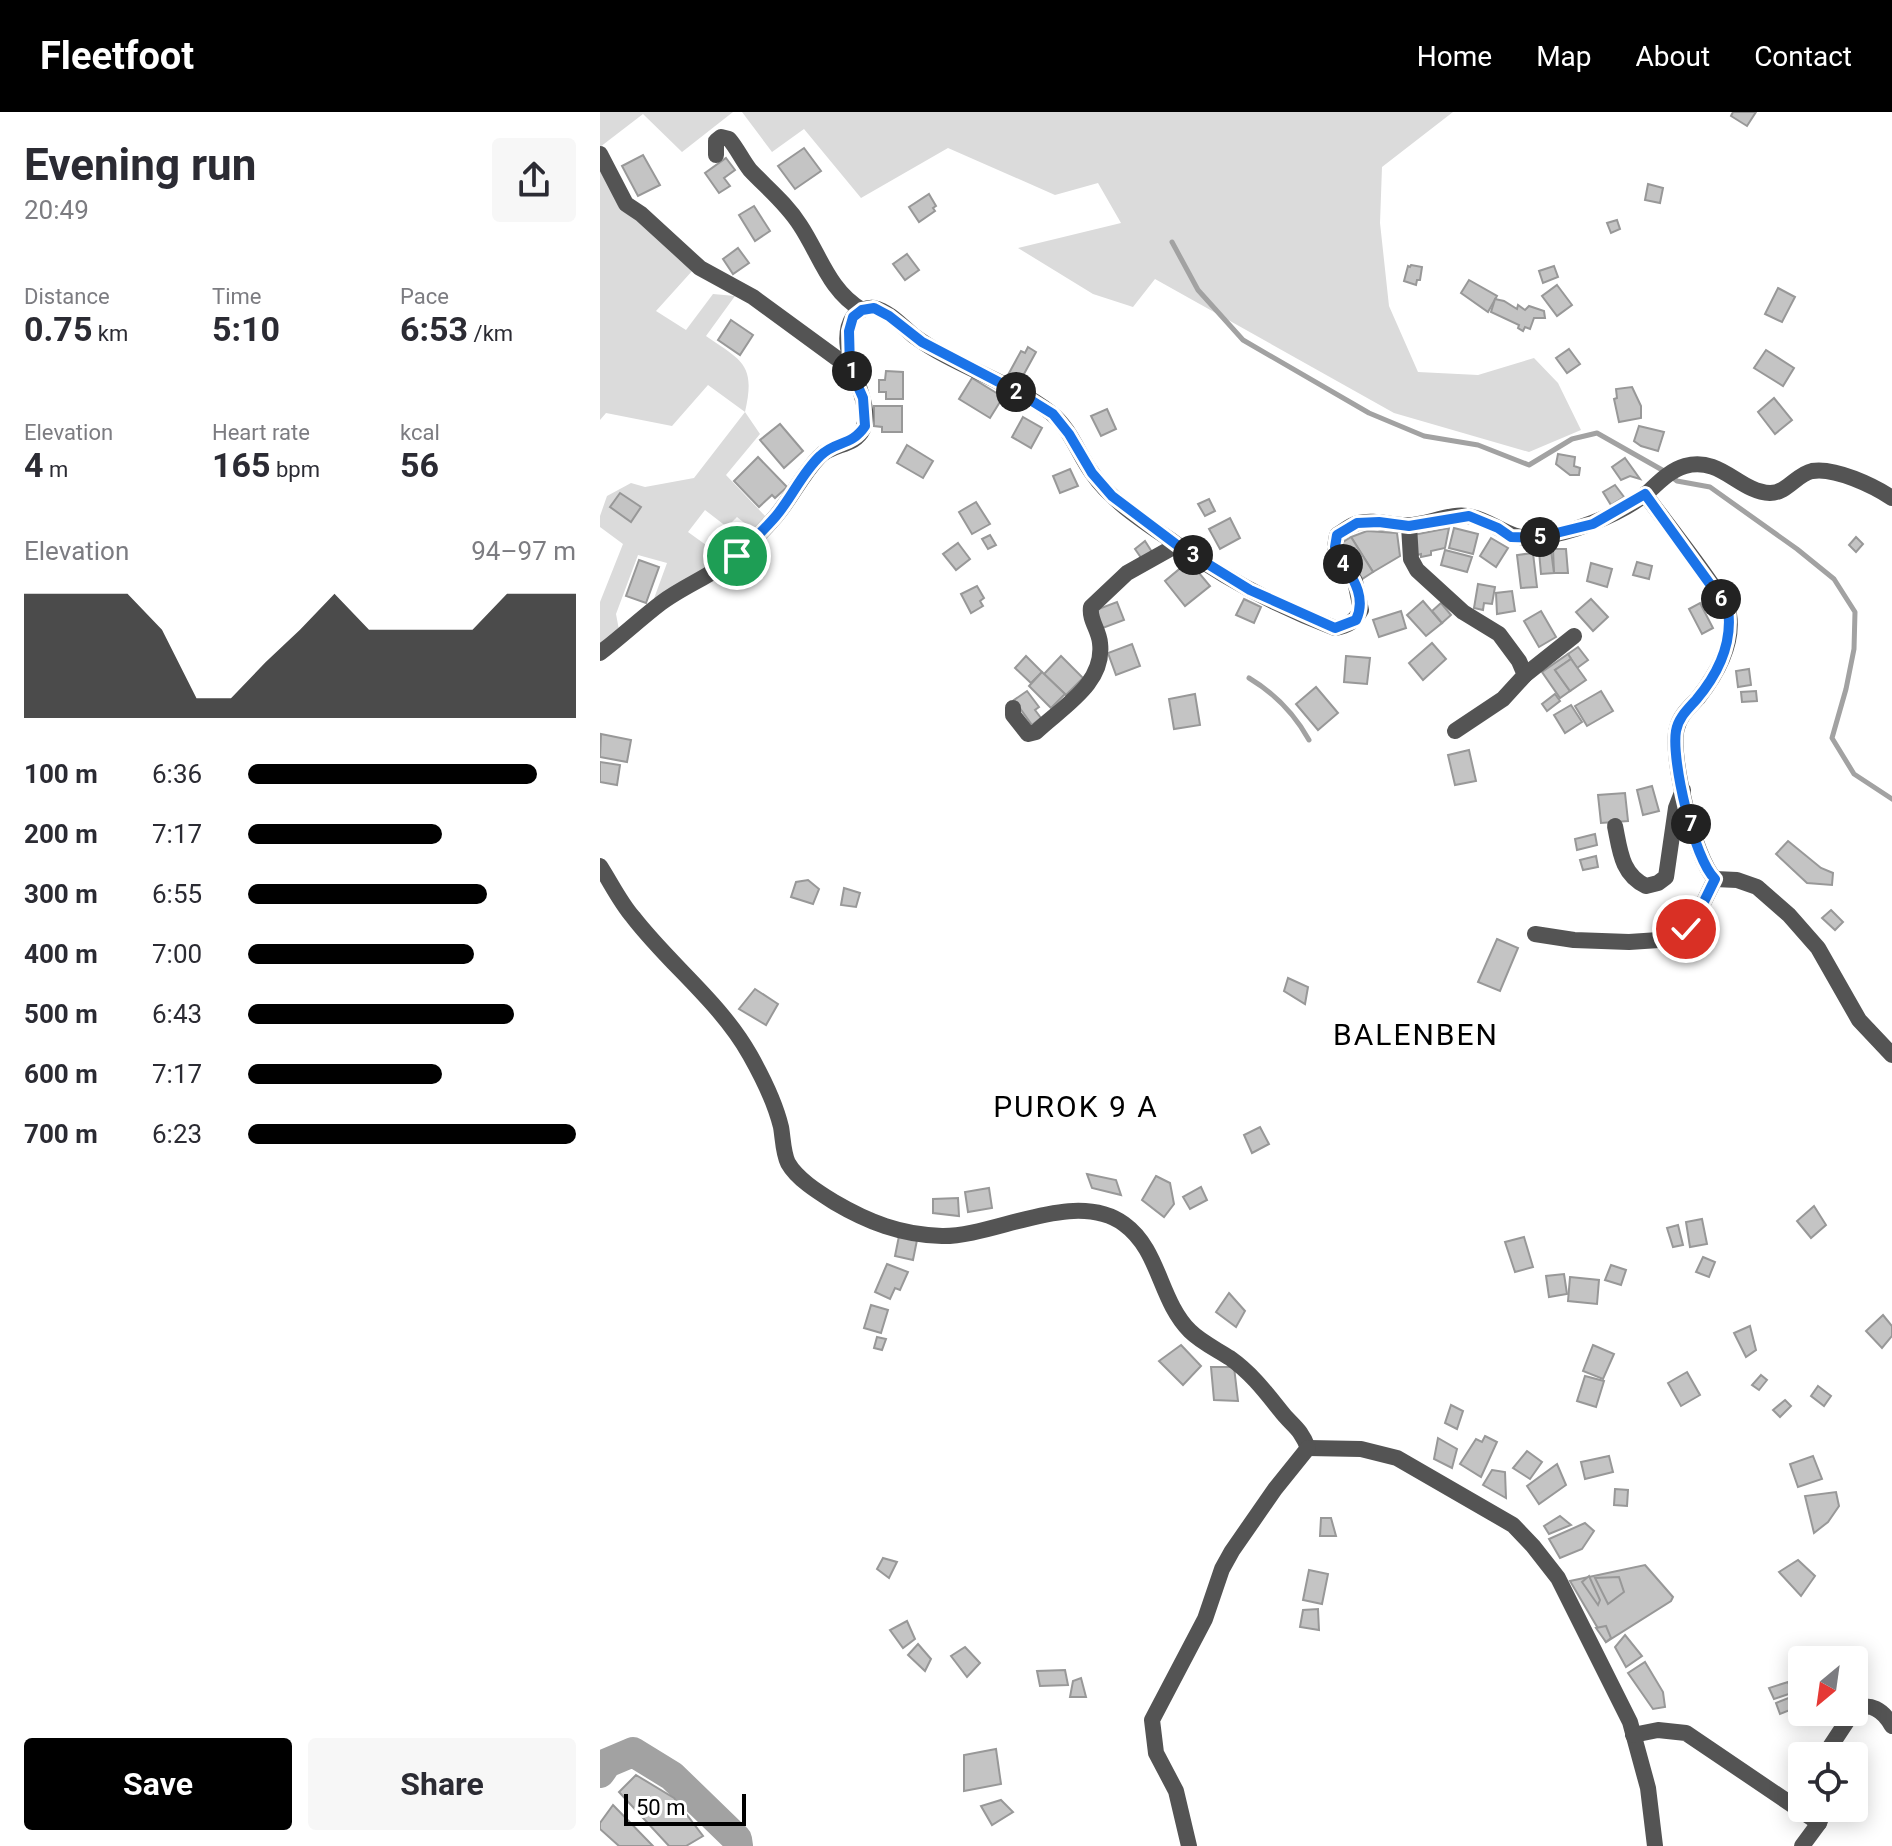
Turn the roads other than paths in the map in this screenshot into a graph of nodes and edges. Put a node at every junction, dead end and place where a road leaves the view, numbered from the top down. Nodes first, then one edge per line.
1 (600, 154) edge
2 (716, 155) dead end
3 (862, 310) junction
4 (850, 368) junction
5 (1651, 488) junction
6 (1892, 498) edge
7 (1409, 526) junction
8 (1177, 545) junction
9 (1574, 636) dead end
10 (600, 653) edge
11 (1525, 675) junction
12 (1013, 708) dead end
13 (1455, 731) dead end
14 (1683, 790) junction
15 (1615, 826) dead end
16 (600, 866) edge
17 (1715, 879) junction
18 (1535, 934) dead end
19 (1892, 1055) edge
20 (1308, 1448) junction
21 (1868, 1708) edge
22 (1892, 1726) edge
23 (1633, 1735) junction
24 (1788, 1795) edge
25 (1818, 1822) edge
26 (1189, 1846) edge
27 (1655, 1846) edge
28 (1802, 1846) edge

1 - 4 street
2 - 3 street
3 - 4 street
3 - 8 street
4 - 10 street
5 - 6 street
5 - 7 street
5 - 14 street
7 - 8 street
7 - 11 street
8 - 12 street
9 - 11 street
11 - 13 street
14 - 15 street
14 - 17 street
16 - 20 street
17 - 18 street
17 - 19 street
20 - 23 street
20 - 26 street
21 - 22 street
23 - 24 street
23 - 27 street
25 - 28 street

